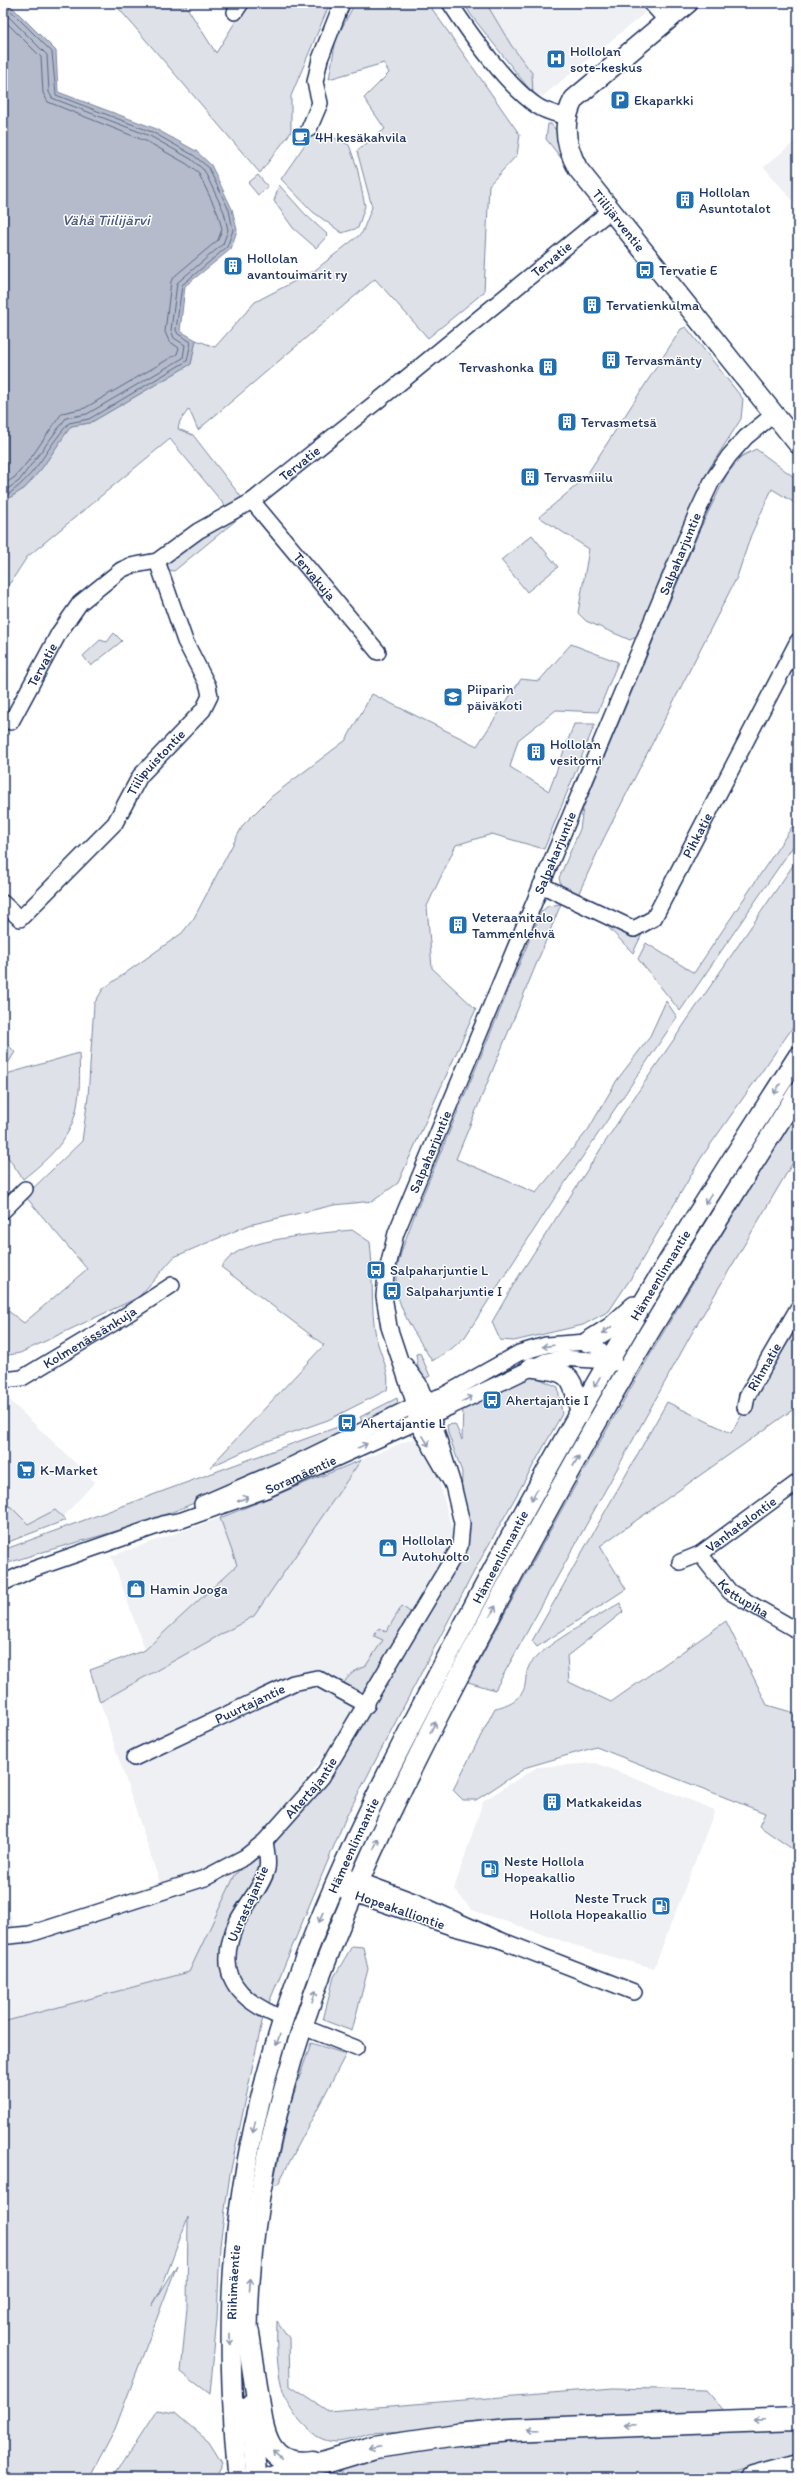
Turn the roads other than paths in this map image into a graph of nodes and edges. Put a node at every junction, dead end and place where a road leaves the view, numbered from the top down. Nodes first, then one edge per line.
1 (342, 3) edge
2 (450, 3) edge
3 (651, 3) edge
4 (688, 3) edge
5 (667, 21) junction
6 (566, 116) junction
7 (309, 129) dead end
8 (611, 210) junction
9 (773, 415) junction
10 (798, 444) edge
11 (252, 501) junction
12 (157, 562) junction
13 (798, 641) edge
14 (378, 652) dead end
15 (10, 722) dead end
16 (541, 885) junction
17 (3, 903) edge
18 (798, 1056) edge
19 (798, 1092) edge
20 (25, 1188) dead end
21 (3, 1211) edge
22 (655, 1283) junction
23 (172, 1285) dead end
24 (798, 1308) edge
25 (587, 1342) junction
26 (609, 1361) junction
27 (531, 1367) junction
28 (627, 1371) junction
29 (3, 1380) edge
30 (424, 1407) junction
31 (745, 1407) dead end
32 (580, 1411) junction
33 (416, 1421) junction
34 (798, 1482) edge
35 (453, 1485) junction
36 (166, 1523) junction
37 (700, 1554) junction
38 (680, 1562) dead end
39 (31, 1570) junction
40 (3, 1576) edge
41 (3, 1582) edge
42 (798, 1631) edge
43 (367, 1705) junction
44 (134, 1758) dead end
45 (265, 1841) junction
46 (336, 1881) junction
47 (357, 1887) junction
48 (9, 1936) dead end
49 (634, 1992) dead end
50 (275, 2015) dead end
51 (313, 2031) dead end
52 (356, 2048) dead end
53 (263, 2089) joint
54 (280, 2100) joint
55 (248, 2333) junction
56 (798, 2419) edge
57 (327, 2460) junction
58 (798, 2466) edge
59 (238, 2478) edge
60 (257, 2478) edge
61 (272, 2478) edge
62 (754, 2478) edge

1 - 7 street
2 - 6 street
3 - 5 street
4 - 5 main road
5 - 6 main road
6 - 8 main road, Tiilijärventie
8 - 9 main road, Tiilijärventie
8 - 11 street, Tervatie
9 - 10 main road, Tiilijärventie
9 - 16 street, Salpaharjuntie
11 - 12 street, Tervatie
11 - 14 street, Tervakuja
12 - 15 street, Tervatie
12 - 17 street, Tiilipuistontie
13 - 16 street, Pihkatie
16 - 30 street, Salpaharjuntie
18 -> 22 main road, Hämeenlinnantie
19 - 28 main road, Hämeenlinnantie
20 - 21 street
22 -> 25 main road
22 - 26 main road, Hämeenlinnantie
23 - 29 street, Kolmenässänkuja
24 - 31 street, Rihmatie
25 - 26 street, Soramäentie
25 -> 30 street, Soramäentie
26 - 27 street, Soramäentie
26 - 28 street, Soramäentie
26 -> 32 main road, Hämeenlinnantie
30 -> 27 street, Soramäentie
27 - 32 main road
47 -> 28 main road, Hämeenlinnantie
30 - 33 street, Soramäentie
30 - 35 street, Ahertajantie
30 - 36 street, Soramäentie
32 -> 46 main road, Hämeenlinnantie
33 -> 35 street, Ahertajantie
36 -> 33 street, Soramäentie
34 - 37 street, Vanhatalontie
35 - 43 street, Ahertajantie
36 - 39 street, Soramäentie
37 - 38 street, Vanhatalontie
37 - 42 street, Kettupiha
39 - 40 street, Soramäentie
39 - 41 street, Soramäentie
43 - 44 street, Puurtajantie
43 - 45 street, Ahertajantie
45 - 48 street, Ahertajantie
45 - 50 street, Uurastajantie
46 - 47 street, Hopeakalliontie
46 -> 53 main road, Hämeenlinnantie
47 - 49 street, Hopeakalliontie
54 -> 47 main road, Hämeenlinnantie
51 - 52 street
53 -> 59 main road, Riihimäentie
55 -> 54 main road, Riihimäentie
57 -> 55 highway
55 - 60 main road, Riihimäentie
56 -> 57 highway
57 - 61 highway
58 - 62 highway

